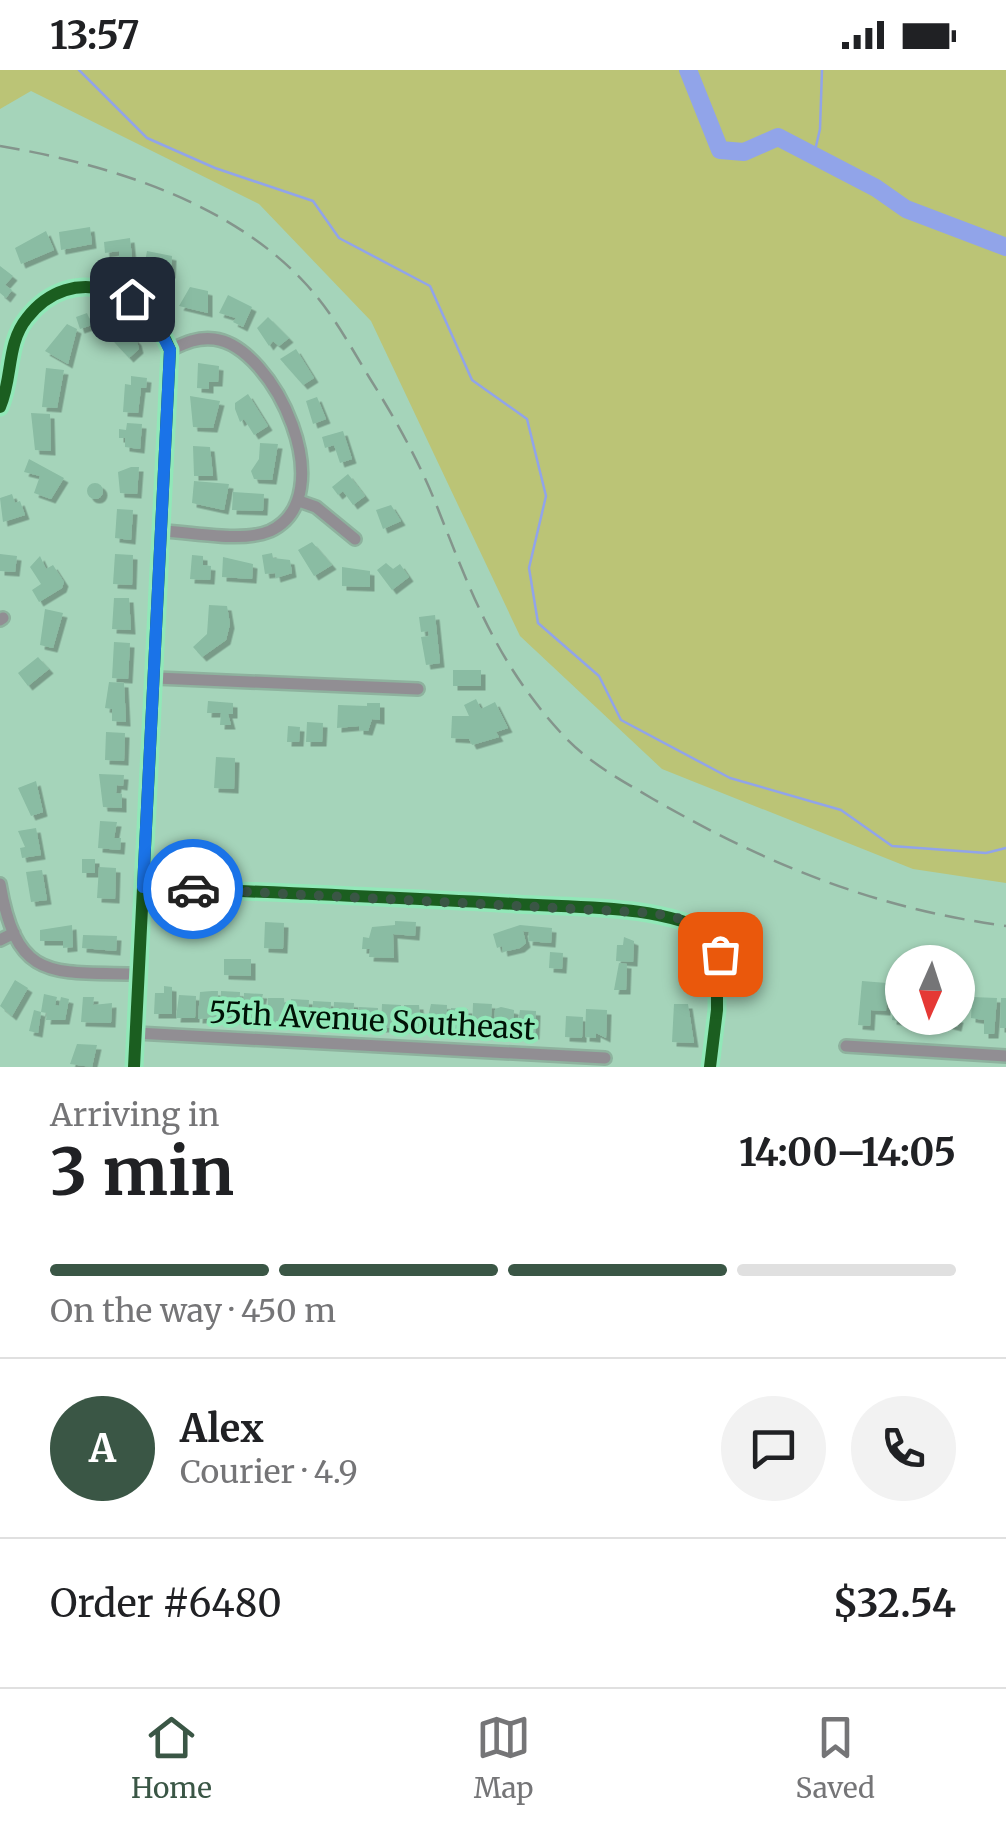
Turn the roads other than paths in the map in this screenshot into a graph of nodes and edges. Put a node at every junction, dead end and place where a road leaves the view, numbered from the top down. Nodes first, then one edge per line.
1 (170, 350) junction
2 (0, 407) edge
3 (299, 501) junction
4 (162, 531) junction
5 (354, 539) dead end
6 (156, 678) junction
7 (418, 689) dead end
8 (0, 884) edge
9 (143, 887) junction
10 (14, 934) junction
11 (0, 940) edge
12 (136, 974) junction
13 (136, 1033) junction
14 (846, 1046) dead end
15 (1006, 1056) edge
16 (606, 1058) dead end
17 (134, 1067) edge
18 (710, 1067) edge

1 - 2 street
1 - 3 street
1 - 4 street
3 - 4 street
3 - 5 street
4 - 6 street
6 - 7 street
6 - 9 street
8 - 10 street
9 - 12 street
9 - 18 street
10 - 11 street
10 - 12 street
12 - 13 street
13 - 16 street, 55th Avenue Southeast
13 - 17 street
14 - 15 street

